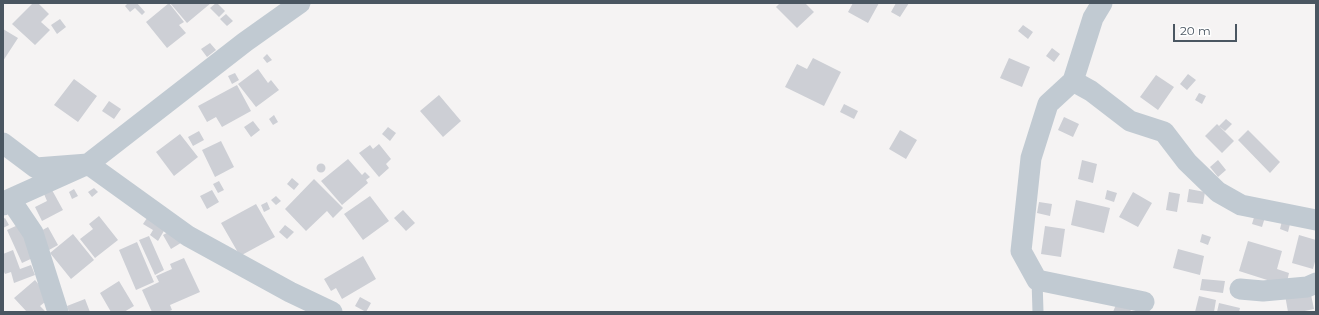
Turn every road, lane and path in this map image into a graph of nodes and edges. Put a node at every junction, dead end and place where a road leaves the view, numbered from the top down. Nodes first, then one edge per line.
1 (300, 3) edge
2 (1102, 3) edge
3 (1073, 81) junction
4 (3, 143) edge
5 (88, 164) junction
6 (7, 202) edge
7 (1316, 220) edge
8 (1037, 280) junction
9 (1316, 283) edge
10 (1240, 289) dead end
11 (1144, 302) dead end
12 (58, 312) edge
13 (332, 312) edge
14 (1038, 312) edge

1 - 5 street
2 - 3 street
3 - 7 street
3 - 8 street
4 - 5 street
5 - 6 street
5 - 13 street
6 - 12 street
8 - 11 street
8 - 14 lane
9 - 10 street

